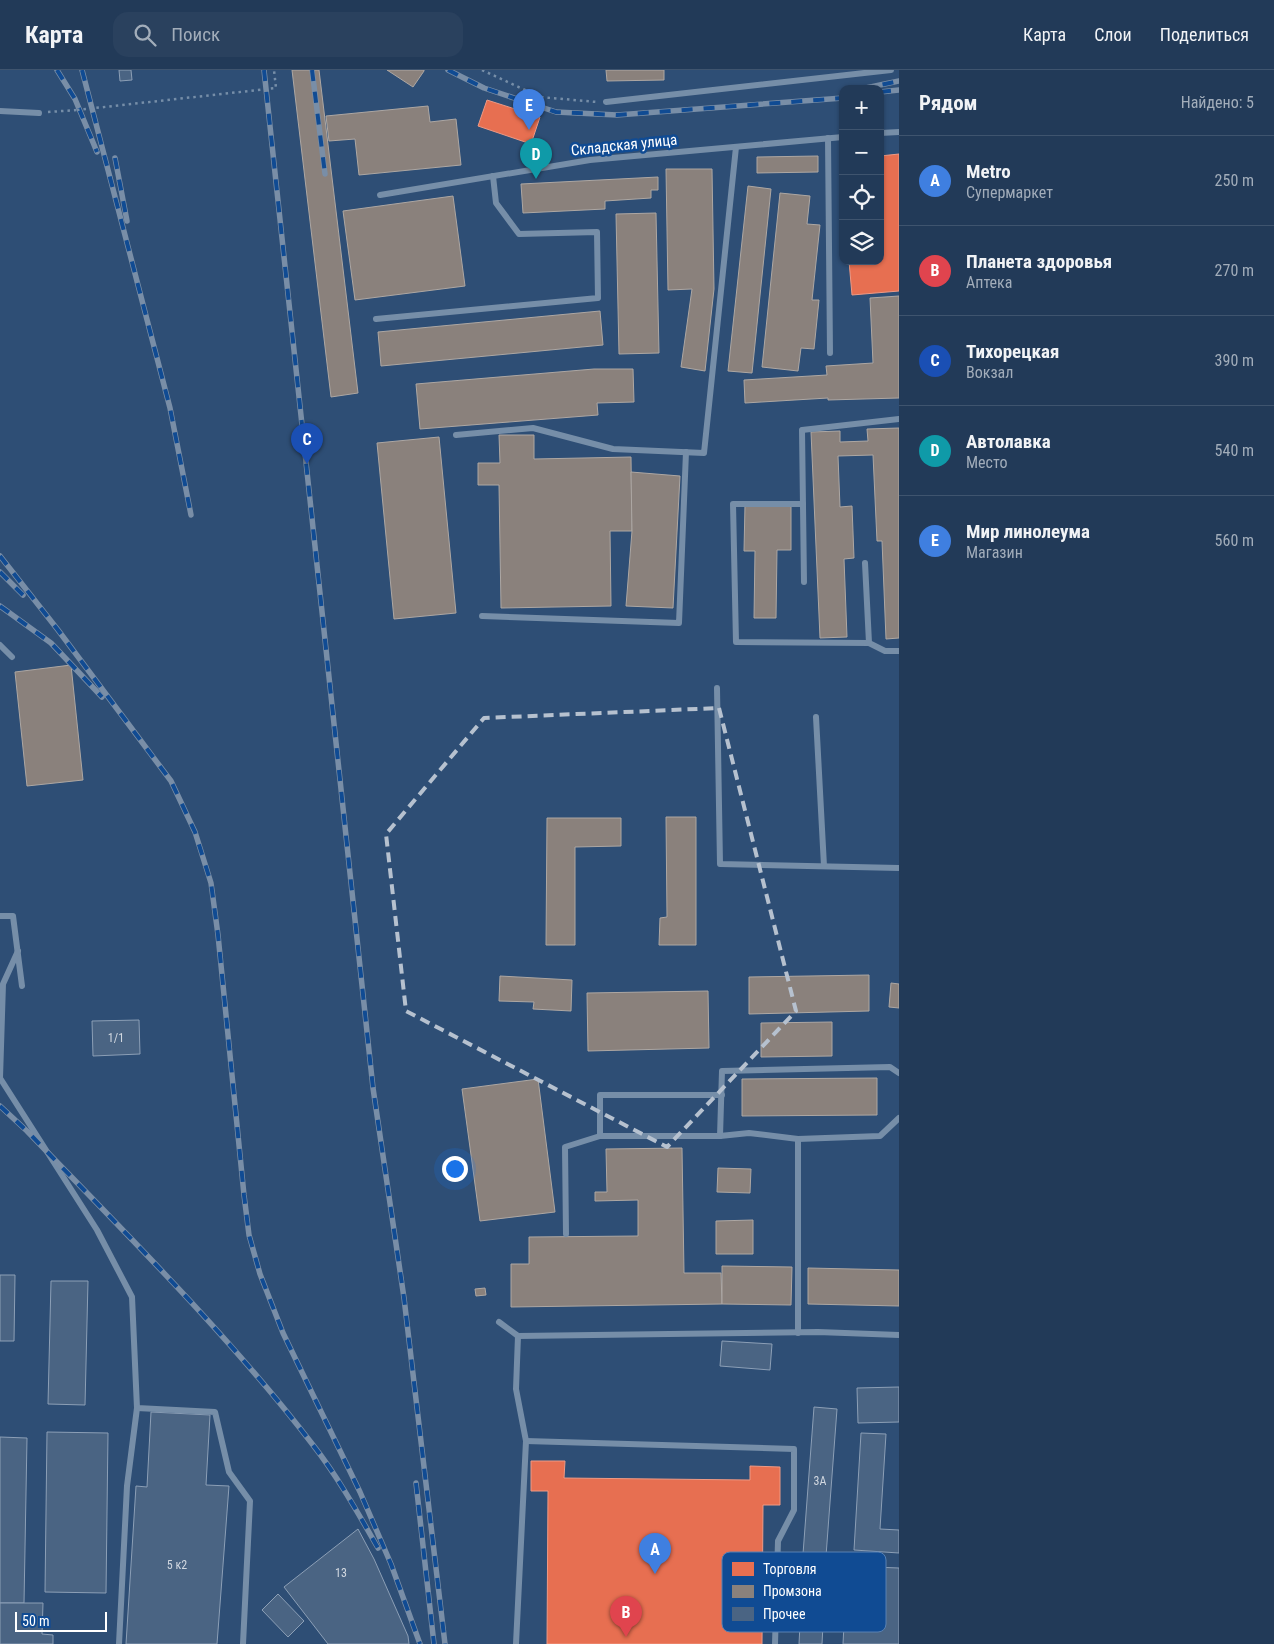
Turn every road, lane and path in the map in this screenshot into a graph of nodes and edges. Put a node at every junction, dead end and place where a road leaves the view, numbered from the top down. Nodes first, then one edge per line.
1 (274, 70) edge
2 (482, 70) edge
3 (891, 70) edge
4 (606, 102) joint
5 (0, 112) edge
6 (39, 112) joint
7 (899, 132) edge
8 (884, 133) edge
9 (839, 137) edge
10 (828, 138) junction
11 (736, 147) junction
12 (494, 176) junction
13 (380, 195) dead end
14 (376, 319) dead end
15 (830, 354) dead end
16 (899, 419) edge
17 (456, 435) dead end
18 (686, 452) junction
19 (803, 504) junction
20 (865, 563) dead end
21 (804, 582) dead end
22 (482, 616) dead end
23 (869, 643) junction
24 (0, 645) edge
25 (899, 651) edge
26 (12, 657) dead end
27 (717, 688) dead end
28 (816, 717) dead end
29 (824, 866) junction
30 (899, 868) edge
31 (0, 916) edge
32 (18, 951) junction
33 (22, 986) dead end
34 (899, 1073) edge
35 (722, 1095) junction
36 (899, 1118) edge
37 (600, 1136) junction
38 (720, 1136) junction
39 (798, 1139) junction
40 (566, 1234) dead end
41 (499, 1322) dead end
42 (798, 1333) junction
43 (899, 1335) edge
44 (518, 1336) junction
45 (137, 1408) junction
46 (526, 1441) junction
47 (778, 1552) edge
48 (119, 1644) edge
49 (243, 1644) edge
50 (516, 1644) edge

1 - 6 path, bridge
2 - 4 path
3 - 4 lane
5 - 6 lane
7 - 8 lane
9 - 10 lane, Складская улица
10 - 11 lane, Складская улица
10 - 15 lane
11 - 12 lane, Складская улица
11 - 18 lane
12 - 13 lane, Складская улица
12 - 14 lane
16 - 19 lane
17 - 18 lane
18 - 22 lane
19 - 21 lane
19 - 23 lane
20 - 23 lane
23 - 25 lane
24 - 26 lane
27 - 29 lane
28 - 29 lane
29 - 30 lane
31 - 32 lane
32 - 33 lane
32 - 45 lane
34 - 35 lane
35 - 37 lane
35 - 38 lane
36 - 39 lane
37 - 38 lane
37 - 40 lane
38 - 39 lane
39 - 42 lane
41 - 44 lane
42 - 43 lane
42 - 44 lane
44 - 46 lane
45 - 48 lane
45 - 49 lane
46 - 47 lane
46 - 50 lane

